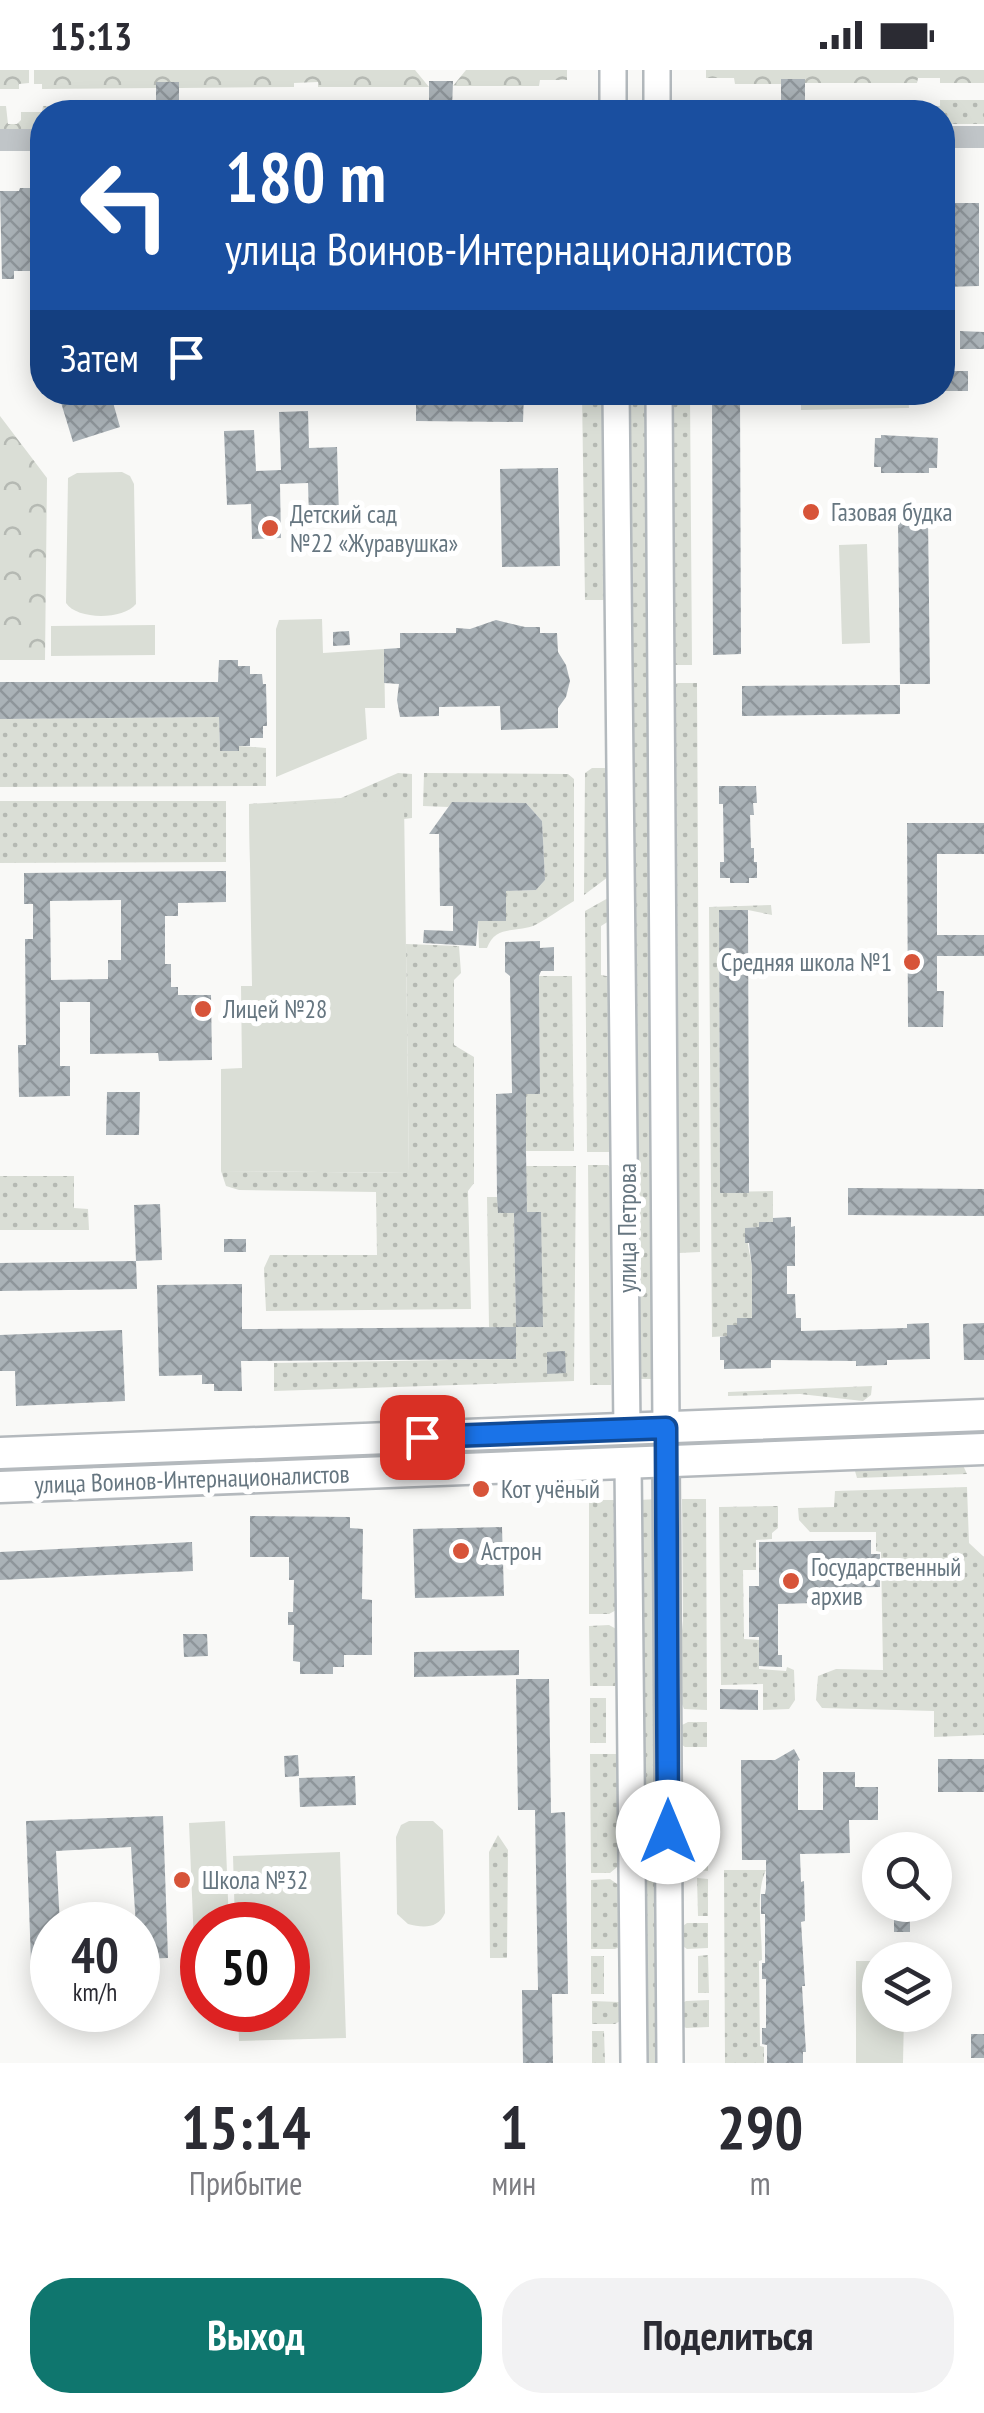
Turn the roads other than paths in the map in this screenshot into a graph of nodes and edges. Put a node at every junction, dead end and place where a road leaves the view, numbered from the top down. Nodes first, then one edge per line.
1 (613, 70) edge
2 (657, 70) edge
3 (613, 100) edge
4 (657, 100) edge
5 (955, 137) edge
6 (984, 137) edge
7 (0, 140) edge
8 (30, 140) edge
9 (616, 405) edge
10 (659, 405) edge
11 (984, 1416) edge
12 (666, 1428) junction
13 (628, 1430) junction
14 (984, 1449) edge
15 (0, 1453) edge
16 (666, 1462) junction
17 (628, 1463) junction
18 (0, 1486) edge
19 (634, 2063) edge
20 (670, 2063) edge

1 - 3 main road
2 - 4 main road
5 - 6 street
7 - 8 street
9 - 13 main road, улица Петрова
10 - 12 main road, улица Петрова
11 - 12 main road, улица Воинов-Интернационалистов
12 - 13 main road, улица Воинов-Интернационалистов
12 - 16 main road, улица Петрова
13 - 15 main road, улица Воинов-Интернационалистов
13 - 17 main road, улица Петрова
14 - 16 main road, улица Воинов-Интернационалистов
16 - 17 main road, улица Воинов-Интернационалистов
16 - 20 main road, улица Петрова
17 - 18 main road, улица Воинов-Интернационалистов
17 - 19 main road, улица Петрова

